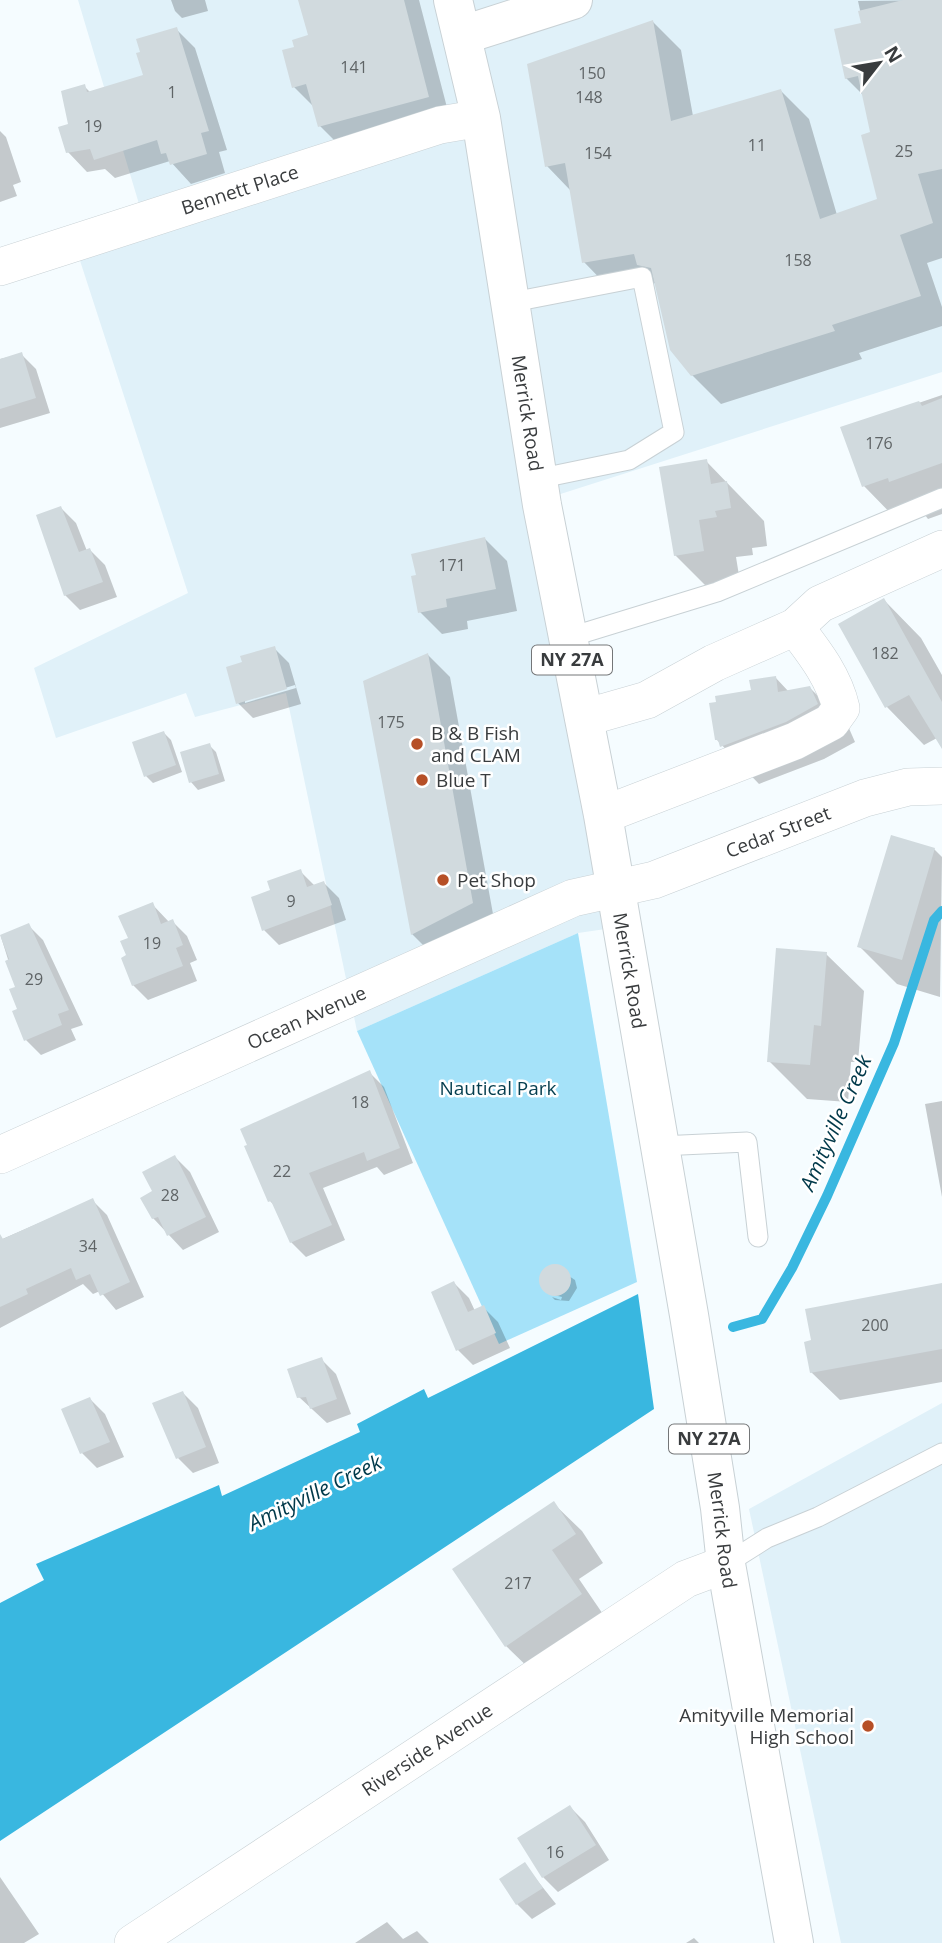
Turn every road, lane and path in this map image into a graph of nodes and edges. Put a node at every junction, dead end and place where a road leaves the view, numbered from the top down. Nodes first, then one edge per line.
1 (573, 0) edge
2 (458, 18) edge
3 (481, 118) junction
4 (0, 267) edge
5 (508, 303) junction
6 (537, 479) junction
7 (942, 498) edge
8 (942, 549) edge
9 (795, 627) junction
10 (567, 638) junction
11 (584, 718) junction
12 (942, 786) edge
13 (603, 815) junction
14 (614, 889) junction
15 (660, 1146) junction
16 (0, 1155) edge
17 (758, 1237) dead end
18 (942, 1453) edge
19 (726, 1564) junction
20 (133, 1943) edge
21 (794, 1943) edge

1 - 2 main road
2 - 3 main road, Merrick Road / NY 27A
3 - 4 street, Bennett Place
3 - 5 main road, Merrick Road / NY 27A
5 - 6 main road, Merrick Road / NY 27A
5 - 6 lane
6 - 10 main road, Merrick Road / NY 27A
7 - 10 lane
8 - 9 street
9 - 11 street
9 - 13 street
10 - 11 main road, Merrick Road / NY 27A
11 - 13 main road, Merrick Road / NY 27A
12 - 14 street, Cedar Street
13 - 14 main road, Merrick Road / NY 27A
14 - 15 main road, Merrick Road / NY 27A
14 - 16 street, Ocean Avenue
15 - 17 lane
15 - 19 main road, Merrick Road / NY 27A
18 - 19 lane
19 - 20 street, Riverside Avenue
19 - 21 main road, Merrick Road / NY 27A

